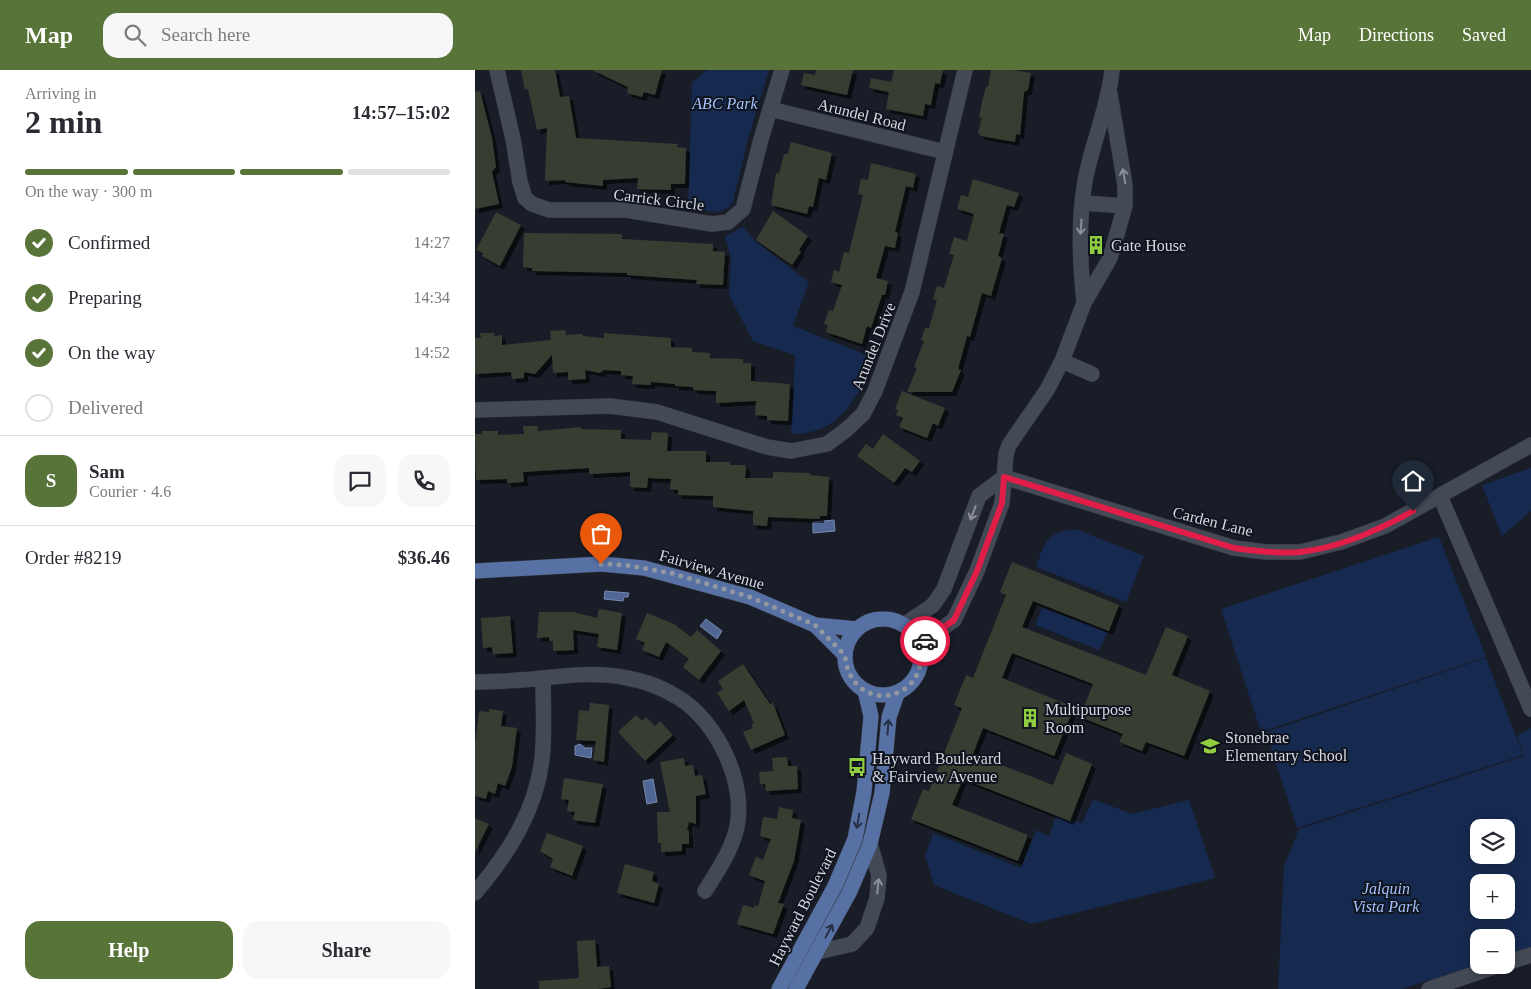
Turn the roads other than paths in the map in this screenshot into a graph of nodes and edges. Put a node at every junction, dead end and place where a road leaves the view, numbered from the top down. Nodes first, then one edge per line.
1 (497, 70) edge
2 (782, 70) edge
3 (965, 70) edge
4 (1112, 70) edge
5 (1109, 94) junction
6 (770, 109) junction
7 (945, 152) junction
8 (1083, 203) junction
9 (1125, 206) junction
10 (1084, 303) junction
11 (1061, 361) junction
12 (1092, 374) dead end
13 (475, 410) edge
14 (1531, 445) edge
15 (1004, 477) junction
16 (1440, 496) junction
17 (475, 571) edge
18 (815, 625) junction
19 (904, 625) junction
20 (857, 629) junction
21 (920, 644) junction
22 (845, 655) junction
23 (548, 678) junction
24 (475, 682) edge
25 (865, 692) junction
26 (897, 694) junction
27 (1531, 708) edge
28 (870, 844) junction
29 (705, 891) dead end
30 (475, 894) edge
31 (817, 952) junction
32 (1531, 955) edge
33 (1515, 960) edge
34 (1473, 974) edge
35 (779, 989) edge
36 (796, 989) edge
37 (1429, 989) edge

1 - 6 street, Carrick Circle
2 - 6 street, Carrick Circle
3 - 7 street, Arundel Drive
4 - 5 street
5 - 8 street
9 -> 5 street
6 - 7 street, Arundel Road
7 - 13 street, Arundel Drive
8 - 9 street
8 -> 10 street
9 - 10 street
10 - 11 street
11 - 12 street
11 - 15 street
14 - 16 street, Carden Lane
15 - 16 street, Carden Lane
15 -> 19 street
15 - 21 street
16 - 27 street
17 - 18 main road, Fairview Avenue
18 - 20 main road, Fairview Avenue
18 - 22 main road, Fairview Avenue
19 - 20 main road
19 - 21 main road
20 - 22 main road
21 - 26 main road
22 - 25 main road
23 - 24 street
23 - 29 street
23 - 30 street
25 - 26 main road
25 -> 35 main road, Hayward Boulevard
28 -> 26 main road, Hayward Boulevard
31 -> 28 main road, Hayward Boulevard
31 -> 28 street
31 - 36 main road, Hayward Boulevard
32 - 33 street
34 - 37 street

